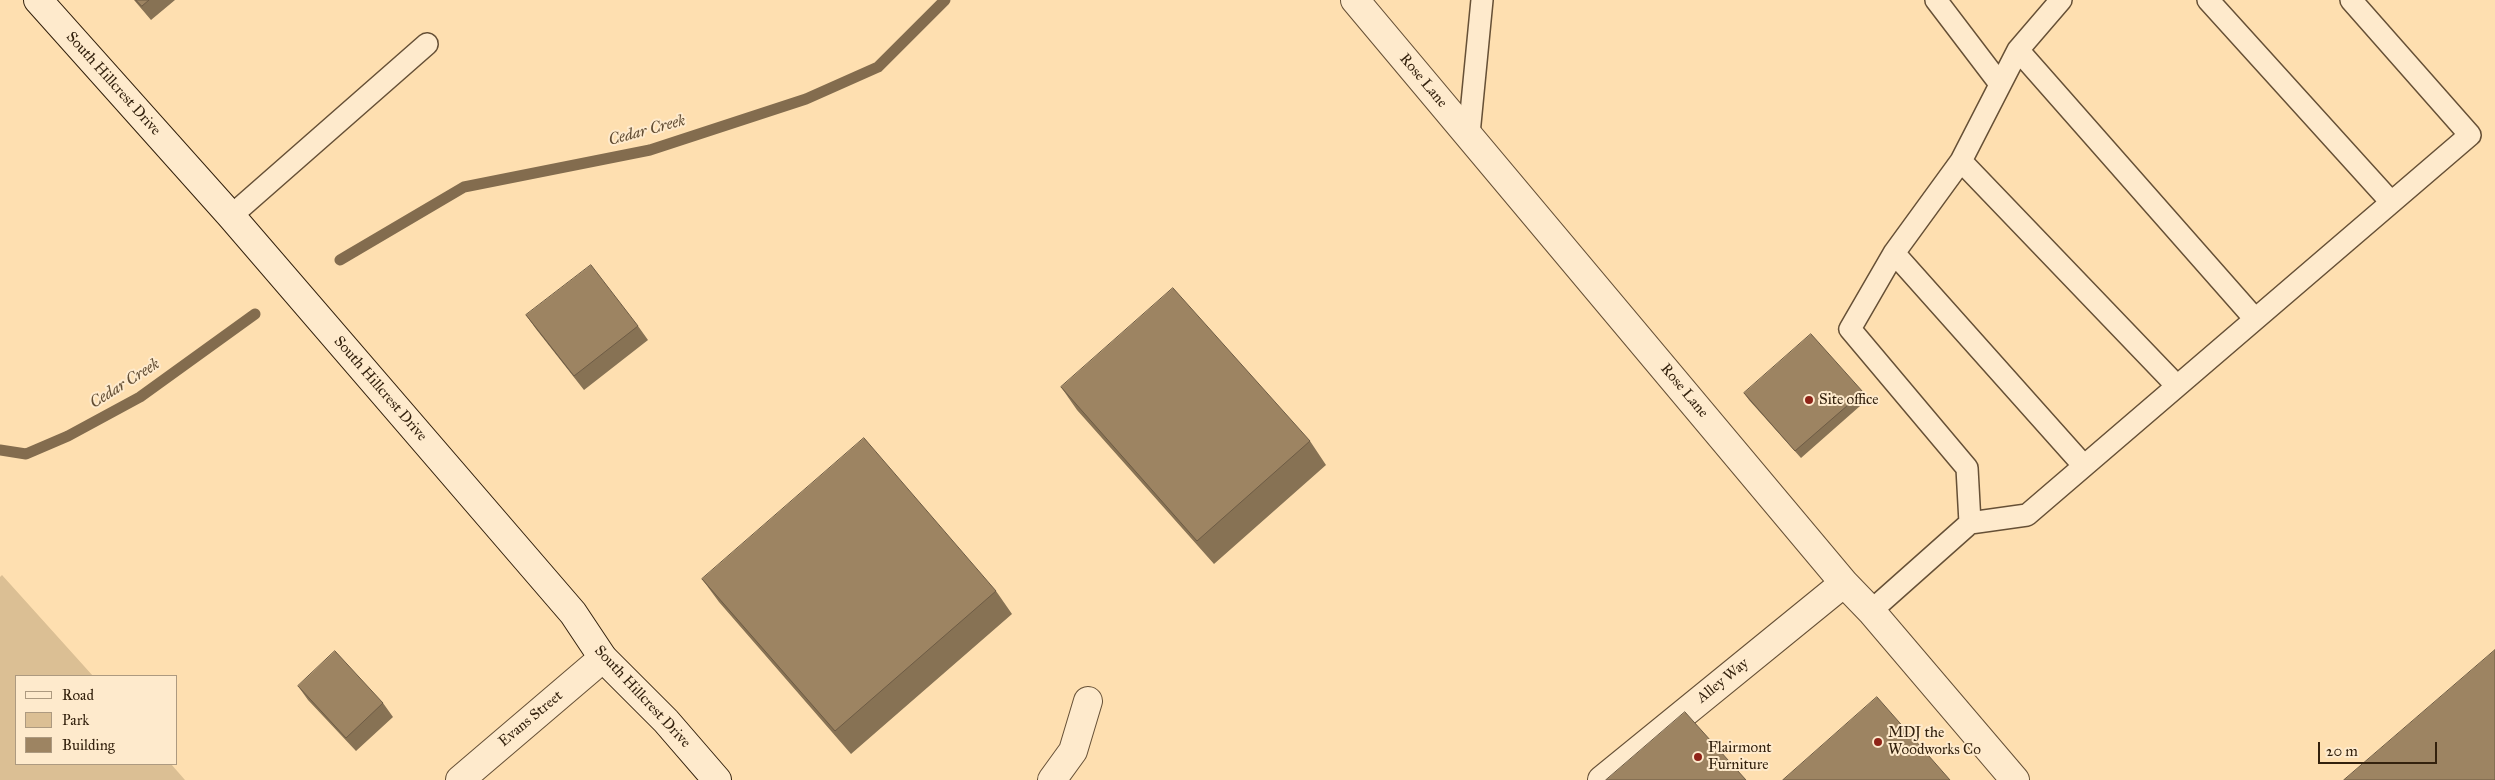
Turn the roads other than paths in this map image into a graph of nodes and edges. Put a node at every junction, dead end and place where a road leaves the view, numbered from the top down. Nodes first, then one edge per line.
1 (38, 0) edge
2 (1355, 0) edge
3 (1482, 0) edge
4 (1936, 0) edge
5 (2061, 0) edge
6 (2208, 0) edge
7 (2351, 0) edge
8 (427, 44) dead end
9 (2018, 50) junction
10 (2000, 84) junction
11 (1469, 134) junction
12 (1961, 161) junction
13 (2391, 202) junction
14 (231, 216) junction
15 (1894, 253) junction
16 (2255, 319) junction
17 (2177, 386) junction
18 (2084, 466) junction
19 (1970, 523) junction
20 (1844, 583) junction
21 (1871, 611) junction
22 (603, 658) junction
23 (1088, 701) dead end
24 (460, 780) edge
25 (717, 780) edge
26 (1052, 780) edge
27 (1602, 780) edge
28 (2015, 780) edge

1 - 14 street, South Hillcrest Drive
2 - 11 street, Rose Lane
3 - 11 lane
4 - 10 lane
5 - 9 lane
6 - 13 lane
7 - 13 lane
8 - 14 lane
9 - 10 lane
9 - 16 lane
10 - 12 lane
11 - 20 street, Rose Lane
12 - 15 lane
12 - 17 lane
13 - 16 lane
14 - 22 street, South Hillcrest Drive
15 - 18 lane
15 - 19 lane
16 - 17 lane
17 - 18 lane
18 - 19 lane
19 - 21 lane
20 - 21 street, Rose Lane
20 - 27 street, Alley Way
21 - 28 street, Rose Lane
22 - 24 street, Evans Street
22 - 25 street, South Hillcrest Drive
23 - 26 street

